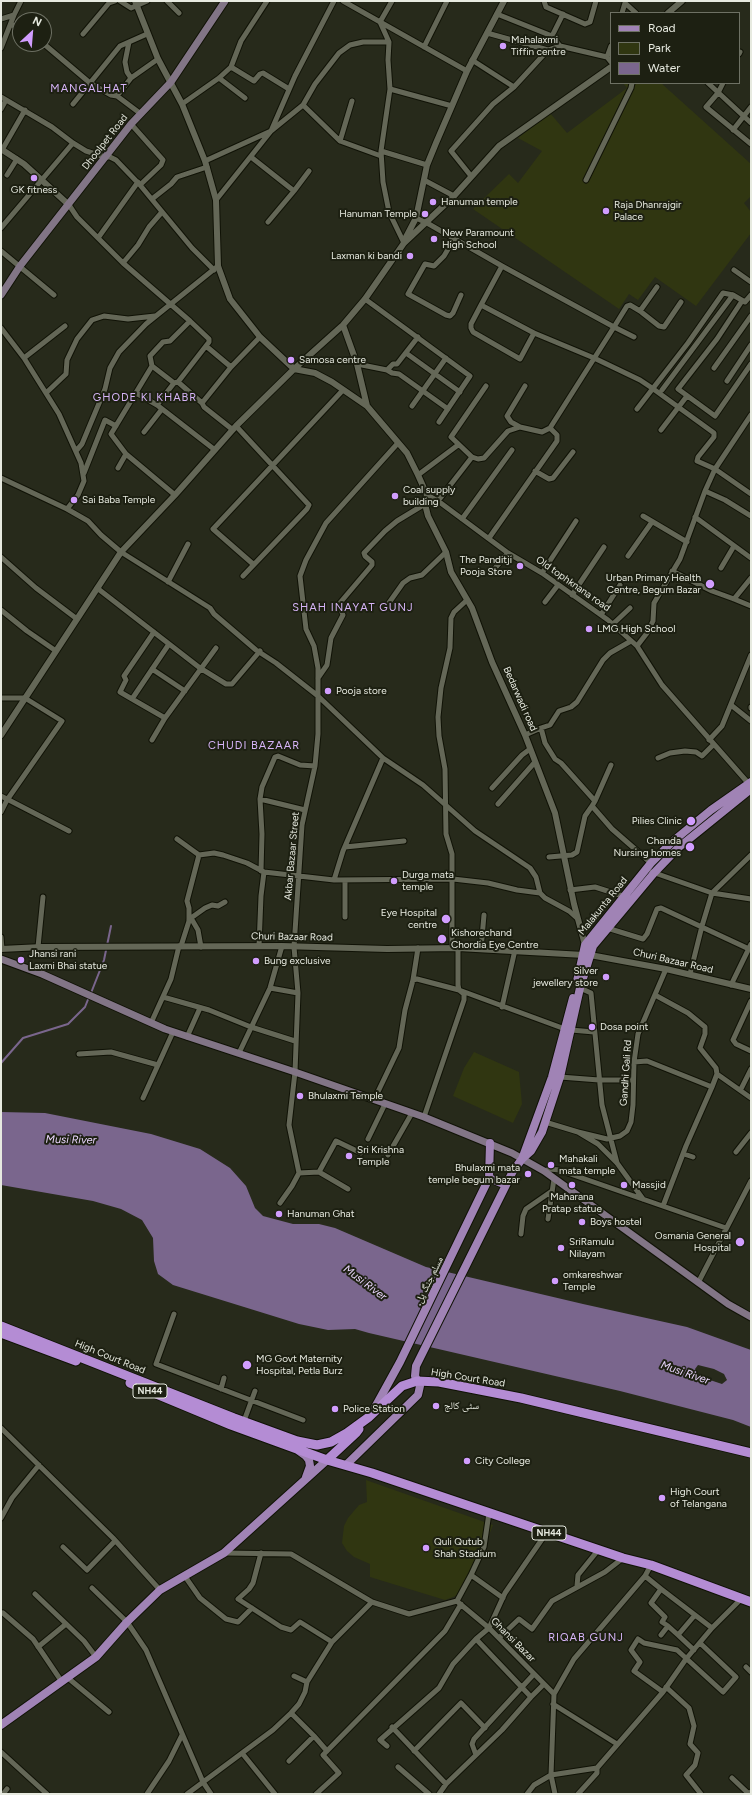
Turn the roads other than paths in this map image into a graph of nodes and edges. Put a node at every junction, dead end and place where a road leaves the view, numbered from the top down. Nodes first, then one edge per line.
1 (21, 1) edge
2 (115, 1) edge
3 (120, 1) edge
4 (147, 1) edge
5 (167, 1) edge
6 (225, 1) edge
7 (267, 1) edge
8 (334, 1) edge
9 (343, 1) edge
10 (392, 1) edge
11 (447, 1) edge
12 (504, 1) edge
13 (544, 1) edge
14 (596, 1) edge
15 (682, 1) edge
16 (107, 2) edge
17 (624, 2) edge
18 (135, 4) edge
19 (16, 12) edge
20 (622, 12) edge
21 (635, 12) edge
22 (669, 12) edge
23 (179, 13) dead end
24 (497, 14) junction
25 (563, 14) junction
26 (12, 16) edge
27 (1, 19) edge
28 (12, 21) edge
29 (380, 22) junction
30 (11, 24) joint
31 (487, 33) junction
32 (83, 34) dead end
33 (147, 34) junction
34 (552, 36) junction
35 (129, 42) junction
36 (389, 42) junction
37 (424, 46) junction
38 (560, 46) junction
39 (1, 48) edge
40 (610, 49) edge
41 (548, 50) junction
42 (52, 51) edge
43 (607, 57) junction
44 (158, 58) junction
45 (472, 60) junction
46 (610, 61) edge
47 (231, 67) junction
48 (610, 68) edge
49 (467, 70) junction
50 (131, 78) junction
51 (219, 78) junction
52 (171, 82) junction
53 (90, 83) junction
54 (632, 84) edge
55 (709, 84) edge
56 (722, 84) edge
57 (514, 87) junction
58 (289, 89) junction
59 (390, 89) junction
60 (718, 93) junction
61 (117, 96) junction
62 (1, 97) edge
63 (245, 98) dead end
64 (6, 100) junction
65 (352, 101) dead end
66 (73, 104) dead end
67 (182, 104) junction
68 (303, 105) junction
69 (452, 106) junction
70 (751, 107) edge
71 (1, 109) edge
72 (24, 110) junction
73 (141, 114) junction
74 (744, 117) junction
75 (751, 123) edge
76 (131, 124) junction
77 (733, 130) junction
78 (271, 131) junction
79 (340, 141) junction
80 (73, 143) junction
81 (751, 144) edge
82 (2, 149) edge
83 (381, 153) junction
84 (105, 157) junction
85 (251, 157) junction
86 (17, 159) junction
87 (206, 164) junction
88 (427, 166) junction
89 (309, 171) dead end
90 (6, 175) dead end
91 (471, 176) junction
92 (42, 179) junction
93 (424, 180) junction
94 (586, 180) dead end
95 (139, 184) junction
96 (294, 191) junction
97 (454, 196) junction
98 (152, 199) junction
99 (216, 200) junction
100 (69, 206) junction
101 (162, 212) junction
102 (416, 218) junction
103 (268, 222) dead end
104 (427, 223) junction
105 (1, 228) edge
106 (98, 238) junction
107 (454, 239) junction
108 (404, 243) junction
109 (1, 250) edge
110 (122, 263) junction
111 (20, 266) junction
112 (502, 266) junction
113 (216, 268) junction
114 (734, 270) dead end
115 (751, 282) edge
116 (657, 287) dead end
117 (1, 295) edge
118 (54, 295) dead end
119 (460, 295) dead end
120 (733, 295) junction
121 (751, 295) edge
122 (365, 299) junction
123 (742, 301) junction
124 (681, 302) dead end
125 (171, 303) junction
126 (481, 305) junction
127 (640, 312) junction
128 (155, 316) junction
129 (751, 316) edge
130 (190, 321) junction
131 (343, 325) junction
132 (65, 326) dead end
133 (614, 327) junction
134 (1, 328) edge
135 (534, 333) junction
136 (260, 337) junction
137 (418, 337) junction
138 (634, 337) dead end
139 (751, 345) edge
140 (206, 346) junction
141 (406, 352) junction
142 (24, 358) junction
143 (446, 358) junction
144 (594, 358) junction
145 (357, 364) junction
146 (751, 364) edge
147 (152, 366) junction
148 (231, 367) junction
149 (714, 368) dead end
150 (294, 369) junction
151 (387, 370) junction
152 (435, 374) junction
153 (727, 381) dead end
154 (176, 383) junction
155 (486, 386) dead end
156 (525, 386) dead end
157 (652, 388) junction
158 (343, 390) junction
159 (423, 390) junction
160 (662, 390) dead end
161 (460, 392) junction
162 (46, 393) junction
163 (136, 393) junction
164 (687, 396) junction
165 (202, 403) junction
166 (367, 406) junction
167 (412, 406) dead end
168 (160, 407) junction
169 (678, 407) junction
170 (448, 409) junction
171 (637, 409) dead end
172 (751, 416) edge
173 (439, 422) dead end
174 (116, 426) junction
175 (520, 427) junction
176 (234, 428) junction
177 (550, 428) junction
178 (661, 430) dead end
179 (144, 432) dead end
180 (398, 443) junction
181 (458, 445) junction
182 (215, 450) junction
183 (512, 450) dead end
184 (76, 452) junction
185 (573, 452) dead end
186 (126, 454) junction
187 (472, 457) junction
188 (272, 467) junction
189 (118, 468) dead end
190 (715, 469) junction
191 (536, 472) junction
192 (83, 474) junction
193 (418, 475) junction
194 (1, 478) edge
195 (705, 491) junction
196 (175, 494) junction
197 (751, 494) edge
198 (427, 496) junction
199 (438, 501) junction
200 (425, 504) junction
201 (67, 509) junction
202 (643, 516) dead end
203 (751, 516) edge
204 (695, 517) junction
205 (462, 519) junction
206 (576, 521) dead end
207 (652, 522) junction
208 (489, 538) junction
209 (687, 542) junction
210 (188, 544) dead end
211 (734, 546) junction
212 (604, 547) dead end
213 (121, 552) junction
214 (446, 552) junction
215 (508, 552) junction
216 (628, 556) dead end
217 (1, 557) edge
218 (751, 558) edge
219 (253, 564) junction
220 (496, 567) dead end
221 (721, 568) dead end
222 (672, 571) junction
223 (542, 573) junction
224 (242, 576) dead end
225 (751, 578) edge
226 (168, 582) junction
227 (558, 585) junction
228 (620, 585) dead end
229 (97, 588) junction
230 (572, 595) junction
231 (734, 599) junction
232 (467, 600) junction
233 (545, 602) dead end
234 (751, 606) edge
235 (386, 608) dead end
236 (630, 608) dead end
237 (1, 610) edge
238 (601, 615) junction
239 (77, 619) junction
240 (613, 624) junction
241 (154, 632) junction
242 (631, 641) junction
243 (169, 644) junction
244 (637, 646) junction
245 (216, 648) dead end
246 (56, 651) junction
247 (260, 651) junction
248 (751, 655) edge
249 (200, 668) junction
250 (152, 669) junction
251 (318, 678) junction
252 (185, 691) junction
253 (318, 696) junction
254 (1, 698) edge
255 (25, 698) junction
256 (132, 698) junction
257 (730, 705) junction
258 (165, 718) junction
259 (751, 721) edge
260 (541, 728) junction
261 (1, 735) edge
262 (525, 735) junction
263 (152, 740) dead end
264 (709, 740) junction
265 (713, 745) junction
266 (530, 749) junction
267 (383, 758) junction
268 (658, 758) dead end
269 (535, 762) junction
270 (611, 765) dead end
271 (315, 766) junction
272 (750, 785) edge
273 (492, 788) dead end
274 (1, 796) edge
275 (260, 799) junction
276 (7, 800) junction
277 (595, 801) junction
278 (445, 803) junction
279 (498, 804) dead end
280 (592, 806) junction
281 (305, 810) junction
282 (1, 812) edge
283 (69, 831) dead end
284 (177, 839) dead end
285 (404, 841) dead end
286 (345, 848) junction
287 (199, 855) junction
288 (563, 855) junction
289 (751, 855) edge
290 (549, 857) dead end
291 (651, 863) junction
292 (262, 871) junction
293 (649, 871) junction
294 (298, 875) junction
295 (453, 879) junction
296 (334, 880) junction
297 (346, 880) junction
298 (570, 890) junction
299 (540, 892) junction
300 (712, 894) junction
301 (623, 896) junction
302 (44, 897) dead end
303 (751, 900) edge
304 (225, 902) dead end
305 (484, 915) dead end
306 (345, 917) dead end
307 (578, 919) junction
308 (190, 920) junction
309 (702, 926) junction
310 (607, 928) junction
311 (1, 937) edge
312 (585, 945) junction
313 (180, 946) junction
314 (259, 946) junction
315 (282, 946) junction
316 (38, 947) junction
317 (201, 947) junction
318 (294, 947) junction
319 (750, 947) edge
320 (418, 948) junction
321 (455, 948) junction
322 (2, 949) edge
323 (481, 949) junction
324 (515, 950) junction
325 (587, 955) junction
326 (1, 959) edge
327 (666, 969) junction
328 (690, 974) junction
329 (413, 980) junction
330 (731, 985) junction
331 (270, 988) junction
332 (580, 988) junction
333 (751, 989) edge
334 (459, 990) junction
335 (298, 993) junction
336 (655, 995) junction
337 (163, 997) junction
338 (751, 1001) edge
339 (502, 1007) junction
340 (200, 1008) junction
341 (152, 1023) junction
342 (251, 1027) junction
343 (568, 1030) junction
344 (172, 1032) junction
345 (594, 1032) junction
346 (187, 1037) junction
347 (295, 1041) junction
348 (751, 1051) edge
349 (239, 1053) junction
350 (79, 1054) dead end
351 (634, 1062) junction
352 (158, 1065) junction
353 (751, 1069) edge
354 (295, 1072) junction
355 (717, 1074) junction
356 (560, 1077) junction
357 (599, 1080) junction
358 (633, 1080) junction
359 (712, 1087) junction
360 (741, 1089) junction
361 (143, 1098) dead end
362 (751, 1098) edge
363 (374, 1100) junction
364 (385, 1104) junction
365 (412, 1113) junction
366 (424, 1117) junction
367 (545, 1122) junction
368 (578, 1132) junction
369 (751, 1133) edge
370 (368, 1138) dead end
371 (610, 1139) junction
372 (490, 1143) junction
373 (736, 1152) dead end
374 (361, 1153) dead end
375 (684, 1154) junction
376 (388, 1155) dead end
377 (693, 1158) dead end
378 (522, 1159) junction
379 (617, 1162) junction
380 (544, 1171) junction
381 (319, 1172) junction
382 (298, 1173) junction
383 (489, 1178) junction
384 (554, 1179) junction
385 (751, 1181) edge
386 (506, 1185) junction
387 (348, 1189) dead end
388 (552, 1191) junction
389 (644, 1200) junction
390 (280, 1203) dead end
391 (663, 1206) junction
392 (548, 1219) dead end
393 (726, 1228) junction
394 (521, 1234) dead end
395 (698, 1283) junction
396 (174, 1314) dead end
397 (751, 1317) edge
398 (1, 1326) edge
399 (1, 1333) edge
400 (224, 1378) dead end
401 (417, 1381) junction
402 (221, 1389) junction
403 (255, 1391) dead end
404 (252, 1400) junction
405 (303, 1420) dead end
406 (365, 1420) junction
407 (244, 1421) junction
408 (1, 1428) edge
409 (298, 1450) junction
410 (751, 1453) edge
411 (327, 1460) junction
412 (346, 1465) junction
413 (39, 1466) junction
414 (302, 1483) junction
415 (490, 1513) junction
416 (1, 1518) edge
417 (546, 1532) junction
418 (116, 1541) junction
419 (63, 1547) dead end
420 (598, 1550) junction
421 (224, 1553) junction
422 (261, 1553) junction
423 (623, 1558) junction
424 (651, 1565) junction
425 (184, 1575) junction
426 (471, 1575) junction
427 (645, 1576) junction
428 (577, 1586) junction
429 (92, 1588) dead end
430 (661, 1589) junction
431 (160, 1590) junction
432 (35, 1594) dead end
433 (503, 1598) junction
434 (742, 1598) junction
435 (372, 1602) junction
436 (459, 1602) junction
437 (751, 1602) edge
438 (252, 1608) junction
439 (3, 1614) dead end
440 (695, 1615) junction
441 (127, 1622) junction
442 (66, 1624) junction
443 (668, 1626) junction
444 (490, 1628) junction
445 (712, 1628) junction
446 (661, 1635) dead end
447 (678, 1635) junction
448 (500, 1638) junction
449 (476, 1639) junction
450 (332, 1642) junction
451 (700, 1643) junction
452 (38, 1647) junction
453 (694, 1650) junction
454 (96, 1657) junction
455 (686, 1659) junction
456 (746, 1666) dead end
457 (751, 1672) edge
458 (534, 1674) junction
459 (294, 1676) dead end
460 (65, 1680) junction
461 (307, 1682) junction
462 (544, 1684) junction
463 (522, 1686) junction
464 (665, 1689) junction
465 (554, 1694) junction
466 (531, 1697) junction
467 (553, 1704) junction
468 (108, 1712) dead end
469 (290, 1713) junction
470 (1, 1725) edge
471 (392, 1727) junction
472 (485, 1728) junction
473 (182, 1735) junction
474 (314, 1736) junction
475 (617, 1744) junction
476 (386, 1746) dead end
477 (327, 1751) junction
478 (414, 1751) junction
479 (1, 1752) edge
480 (242, 1753) junction
481 (476, 1755) junction
482 (289, 1761) dead end
483 (398, 1767) dead end
484 (597, 1768) junction
485 (551, 1775) junction
486 (732, 1778) dead end
487 (203, 1782) junction
488 (446, 1784) junction
489 (7, 1789) dead end
490 (751, 1792) edge
491 (3, 1794) edge
492 (47, 1794) edge
493 (147, 1794) edge
494 (187, 1794) edge
495 (211, 1794) edge
496 (275, 1794) edge
497 (316, 1794) edge
498 (429, 1794) edge
499 (439, 1794) edge
500 (527, 1794) edge
501 (555, 1794) edge
502 (578, 1794) edge
503 (701, 1794) edge

1 - 19 street
2 - 16 street
3 - 18 street
4 - 18 street
5 - 23 street
6 - 52 main road, Dhoolpet Road
7 - 47 street
8 - 58 street
9 - 29 street
10 - 29 street
11 - 37 street
12 - 24 street
13 - 25 street
14 - 25 street
15 - 22 street
16 - 32 street
17 - 20 street
17 - 21 street
18 - 33 street
24 - 31 street
24 - 34 street
25 - 34 street
26 - 27 street
28 - 30 street
29 - 36 street
29 - 37 street
30 - 39 street
31 - 41 street
31 - 45 street
33 - 35 street
33 - 44 street
34 - 38 street
35 - 50 street
35 - 53 street
36 - 59 street
36 - 68 street
37 - 49 street
38 - 41 street
38 - 43 street
40 - 43 street
41 - 57 street
42 - 53 street
43 - 46 street
44 - 50 street
44 - 52 street
45 - 49 street
45 - 57 street
47 - 51 street
47 - 58 street
48 - 91 street
49 - 69 street
50 - 61 street
51 - 63 street
51 - 67 street
52 - 67 street
52 - 73 main road, Dhoolpet Road
53 - 61 street
53 - 66 street
54 - 94 street
55 - 60 street
56 - 60 street
57 - 91 street
58 - 78 street
59 - 69 street
59 - 83 street
60 - 74 street
60 - 77 street
61 - 73 street
62 - 64 street
64 - 71 street
64 - 72 street
65 - 79 street
67 - 87 street
68 - 78 street
68 - 79 street
69 - 88 street
70 - 74 street
72 - 80 street
72 - 82 street
73 - 76 main road, Dhoolpet Road
74 - 75 street
74 - 77 street
76 - 84 main road, Dhoolpet Road
76 - 95 street
77 - 81 street
78 - 85 street
78 - 87 street
79 - 83 street
80 - 84 street
80 - 92 street
82 - 86 street
83 - 88 street
83 - 108 street
84 - 95 street
84 - 100 main road, Dhoolpet Road
85 - 96 street
85 - 99 street
86 - 90 street
86 - 92 street
87 - 98 street
87 - 99 street
88 - 93 street
89 - 96 street
91 - 97 street
92 - 100 street
92 - 105 street
93 - 97 street
93 - 102 street
95 - 98 street
95 - 106 street
96 - 103 street
97 - 104 street
98 - 101 street
99 - 113 street
100 - 106 street
100 - 111 main road, Dhoolpet Road
101 - 110 street
101 - 113 street
102 - 104 street
102 - 108 street
104 - 107 street
104 - 108 street
106 - 110 street
107 - 112 street
107 - 119 street
108 - 122 street
109 - 111 street
110 - 125 street
111 - 117 main road, Dhoolpet Road
111 - 118 street
112 - 126 street
112 - 133 street
113 - 125 street
113 - 136 street
114 - 115 street
116 - 127 street
120 - 123 street
120 - 157 street
120 - 160 street
121 - 123 street
122 - 131 street
122 - 137 street
123 - 164 street
124 - 127 street
125 - 128 street
125 - 130 street
126 - 135 street
126 - 135 street
127 - 133 street
128 - 162 street
128 - 184 street
129 - 149 street
130 - 140 street
130 - 147 street
131 - 145 street
131 - 150 street
132 - 142 street
133 - 138 street
133 - 144 street
134 - 142 street
135 - 144 street
136 - 148 street
136 - 150 street
137 - 141 street
137 - 143 street
139 - 153 street
140 - 148 street
140 - 154 street
141 - 151 street
141 - 152 street
142 - 162 street
143 - 152 street
143 - 161 street
144 - 157 street
144 - 177 street
145 - 151 street
145 - 166 street
146 - 164 street
147 - 154 street
147 - 163 street
148 - 165 street
150 - 158 street
150 - 176 street
151 - 159 street
152 - 159 street
152 - 161 street
154 - 165 street
154 - 168 street
155 - 181 street
156 - 175 street
157 - 169 street
157 - 171 street
158 - 166 street
158 - 188 street
159 - 167 street
159 - 170 street
161 - 170 street
162 - 184 street
163 - 168 street
163 - 174 street
164 - 169 street
165 - 176 street
166 - 180 street
168 - 179 street
168 - 182 street
169 - 178 street
169 - 190 street
170 - 173 street
172 - 190 street
174 - 186 street
174 - 192 street
175 - 177 street
175 - 187 street
176 - 182 street
176 - 188 street
177 - 191 street
180 - 193 street
180 - 251 street, Akbar Bazaar Street
181 - 187 street
181 - 193 street
182 - 196 street
183 - 205 street
184 - 192 street
185 - 191 street
186 - 189 street
186 - 196 street
187 - 199 street
188 - 219 street
188 - 219 street
190 - 195 street
190 - 197 street
191 - 208 street
192 - 201 street
193 - 198 street
194 - 201 street
195 - 203 street
195 - 204 street
196 - 213 street
198 - 199 street, Old tophknana road
198 - 200 street
199 - 205 street, Old tophknana road
200 - 214 street, Bedarwadi road
200 - 251 street
201 - 213 street
202 - 207 street
204 - 209 street
204 - 211 street
205 - 208 street, Old tophknana road
206 - 223 street
207 - 209 street
207 - 216 street
208 - 215 street, Old tophknana road
209 - 222 street
210 - 226 street
211 - 218 street
211 - 221 street
212 - 230 street
213 - 226 street
213 - 229 street
214 - 232 street, Bedarwadi road
214 - 235 street
215 - 220 street
215 - 223 street, Old tophknana road
217 - 239 street
219 - 224 street
222 - 231 street
222 - 244 street
223 - 227 street, Old tophknana road
225 - 231 street
226 - 247 street
227 - 230 street, Old tophknana road
227 - 233 street
228 - 238 street
229 - 239 street
229 - 241 street
230 - 238 street, Old tophknana road
231 - 234 street
232 - 262 street, Bedarwadi road
232 - 278 street
236 - 240 street
237 - 246 street
238 - 240 street, Old tophknana road
239 - 246 street
240 - 242 street, Old tophknana road
241 - 243 street
241 - 256 street
242 - 244 street, Old tophknana road
242 - 260 street
243 - 249 street
243 - 250 street
244 - 264 street, Old tophknana road
245 - 249 street
246 - 255 street
247 - 249 street
247 - 253 street
248 - 257 street
249 - 252 street
250 - 252 street
250 - 256 street
251 - 253 street, Akbar Bazaar Street
252 - 258 street
253 - 267 street
253 - 271 street, Akbar Bazaar Street
254 - 255 street
255 - 261 street
255 - 276 street
256 - 258 street
257 - 259 street
257 - 264 street
258 - 263 street
260 - 262 street
260 - 277 street
262 - 266 street, Bedarwadi road
264 - 265 street, Old tophknana road
265 - 268 street
265 - 272 street, Old tophknana road
266 - 269 street, Bedarwadi road
266 - 273 street
267 - 278 street
267 - 286 street
269 - 279 street
269 - 288 street, Bedarwadi road
270 - 277 street
271 - 275 street
271 - 281 street, Akbar Bazaar Street
272 - 291 main road, Malakunta Road
272 - 293 main road
274 - 276 street
275 - 281 street
275 - 292 street
276 - 282 street
276 - 283 street
277 - 280 street
278 - 295 street
278 - 299 street
280 - 288 street
280 - 291 street
281 - 294 street, Akbar Bazaar Street
284 - 287 street
285 - 286 street
286 - 296 street
287 - 292 street
287 - 308 street
288 - 290 street
288 - 298 street, Bedarwadi road
289 - 300 street
291 - 293 main road, Malakunta Road
292 - 294 street
292 - 314 street
293 - 300 street
293 - 301 main road, Malakunta Road
293 - 310 main road
294 - 296 street
294 - 318 street, Akbar Bazaar Street
295 - 297 street
295 - 299 street
295 - 321 street
296 - 297 street
297 - 306 street
298 - 301 street
298 - 307 street, Bedarwadi road
299 - 307 street
300 - 303 street
300 - 309 street
301 - 312 main road, Malakunta Road
302 - 316 street
304 - 308 street
305 - 323 street
307 - 312 street, Bedarwadi road
308 - 313 street
308 - 317 street
309 - 310 street
309 - 319 street
309 - 328 street
310 - 325 main road
311 - 322 street
312 - 325 main road, Malakunta Road
313 - 316 street, Churi Bazaar Road
313 - 317 street, Churi Bazaar Road
313 - 337 street
314 - 315 street, Churi Bazaar Road
314 - 317 street, Churi Bazaar Road
315 - 318 street, Churi Bazaar Road
315 - 331 street
316 - 322 street, Churi Bazaar Road
318 - 320 street, Churi Bazaar Road
318 - 335 street, Akbar Bazaar Street
319 - 330 street
320 - 321 street, Churi Bazaar Road
320 - 329 street
321 - 323 street, Churi Bazaar Road
321 - 334 street
323 - 324 street, Churi Bazaar Road
324 - 325 street, Churi Bazaar Road
324 - 339 street
325 - 327 street, Churi Bazaar Road
325 - 332 main road
325 - 343 main road, Malakunta Road
326 - 341 main road
327 - 328 street, Churi Bazaar Road
327 - 336 street, Gandhi Gali Rd
328 - 330 street, Churi Bazaar Road
329 - 334 street
329 - 363 street
330 - 333 street, Churi Bazaar Road
331 - 335 street
331 - 342 street
332 - 343 main road
332 - 345 street
334 - 339 street
334 - 366 street
335 - 347 street, Akbar Bazaar Street
336 - 351 street, Gandhi Gali Rd
336 - 355 street
337 - 340 street
337 - 341 street
338 - 348 street
339 - 343 street
340 - 342 street
340 - 346 street
341 - 344 main road
342 - 347 street
342 - 349 street
343 - 345 street
343 - 356 main road
343 - 378 main road, Malakunta Road
344 - 346 main road
344 - 352 street
345 - 357 street
346 - 349 main road
347 - 354 street, Akbar Bazaar Street
349 - 354 main road
350 - 352 street
351 - 358 street, Gandhi Gali Rd
351 - 359 street
352 - 361 street
353 - 360 street
354 - 363 main road
354 - 382 street, Akbar Bazaar Street
355 - 359 street
355 - 360 street
356 - 357 street
356 - 367 main road
357 - 358 street
357 - 371 street
358 - 371 street, Gandhi Gali Rd
359 - 375 street
360 - 362 street
363 - 364 main road
364 - 365 main road
364 - 370 street
365 - 366 main road
365 - 376 street
366 - 372 main road
367 - 368 street
367 - 378 main road
368 - 371 street
368 - 379 street
369 - 373 street
371 - 379 street
372 - 378 main road
372 - 383 main road
374 - 381 street
375 - 377 street
375 - 391 street
378 - 380 main road
378 - 386 main road
379 - 389 street
380 - 384 main road
380 - 389 street
381 - 382 street
381 - 387 street
382 - 390 street
383 - 386 main road
383 - 406 main road, مسلم جنگ پل۔
384 - 388 street
384 - 395 main road
385 - 393 street
386 - 401 main road
388 - 392 street
388 - 394 street
389 - 391 street
391 - 393 street
393 - 395 street
395 - 397 main road
396 - 402 street
398 - 407 highway, High Court Road / NH44
399 - 409 highway, High Court Road / NH44
400 - 402 street
401 - 406 highway, High Court Road / NH44
401 - 410 highway, High Court Road / NH44
401 - 412 main road
402 - 404 street
403 - 404 street
404 - 405 street
404 - 407 street
406 - 407 highway, High Court Road / NH44
406 - 411 highway
408 - 413 street
409 - 411 highway, High Court Road / NH44
409 - 414 main road
411 - 412 highway, High Court Road / NH44
411 - 414 main road
412 - 415 highway, High Court Road / NH44
413 - 416 street
413 - 418 street
414 - 421 main road
415 - 417 highway, High Court Road / NH44
415 - 426 street
417 - 420 highway, High Court Road / NH44
417 - 433 street
418 - 419 street
418 - 431 street
420 - 423 highway, High Court Road / NH44
420 - 428 street
421 - 422 street
421 - 425 main road
422 - 435 street
422 - 438 street
423 - 424 highway, High Court Road / NH44
423 - 428 street
424 - 427 street
424 - 434 highway, High Court Road / NH44
425 - 431 main road
425 - 438 street
426 - 433 street
426 - 436 street
427 - 430 street
427 - 465 street
428 - 448 street
429 - 441 street
430 - 440 street
430 - 443 street
431 - 441 main road
432 - 442 street
433 - 444 street
434 - 437 highway, High Court Road / NH44
434 - 445 street
435 - 436 street
435 - 450 street
436 - 444 street, Ghansi Bazar
436 - 477 street
438 - 450 street
439 - 452 street
440 - 445 street
440 - 447 street
441 - 454 main road
441 - 473 street
442 - 452 street
442 - 454 street
443 - 446 street
443 - 447 street
444 - 448 street, Ghansi Bazar
444 - 449 street
445 - 451 street
447 - 453 street
448 - 458 street, Ghansi Bazar
449 - 463 street
449 - 471 street
450 - 461 street
451 - 453 street
451 - 455 street
452 - 460 street
453 - 455 street
454 - 460 main road
455 - 464 street
455 - 464 street
456 - 457 street
458 - 462 street, Ghansi Bazar
458 - 463 street
459 - 461 street
460 - 468 street
460 - 470 main road
461 - 469 street
462 - 465 street, Ghansi Bazar
462 - 466 street
463 - 466 street
463 - 472 street
464 - 475 street
464 - 503 street
465 - 467 street
466 - 481 street
467 - 475 street
467 - 485 street
469 - 474 street
469 - 480 street
471 - 476 street
471 - 478 street
472 - 478 street
472 - 481 street
473 - 487 street
473 - 493 street
474 - 477 street
474 - 482 street
475 - 484 street
477 - 497 street
478 - 488 street
479 - 492 street
480 - 487 street
480 - 496 street
481 - 488 street
483 - 498 street
484 - 485 street
484 - 502 street
485 - 500 street
485 - 501 street
486 - 490 street
487 - 494 street
487 - 495 street
488 - 499 street
489 - 491 street

